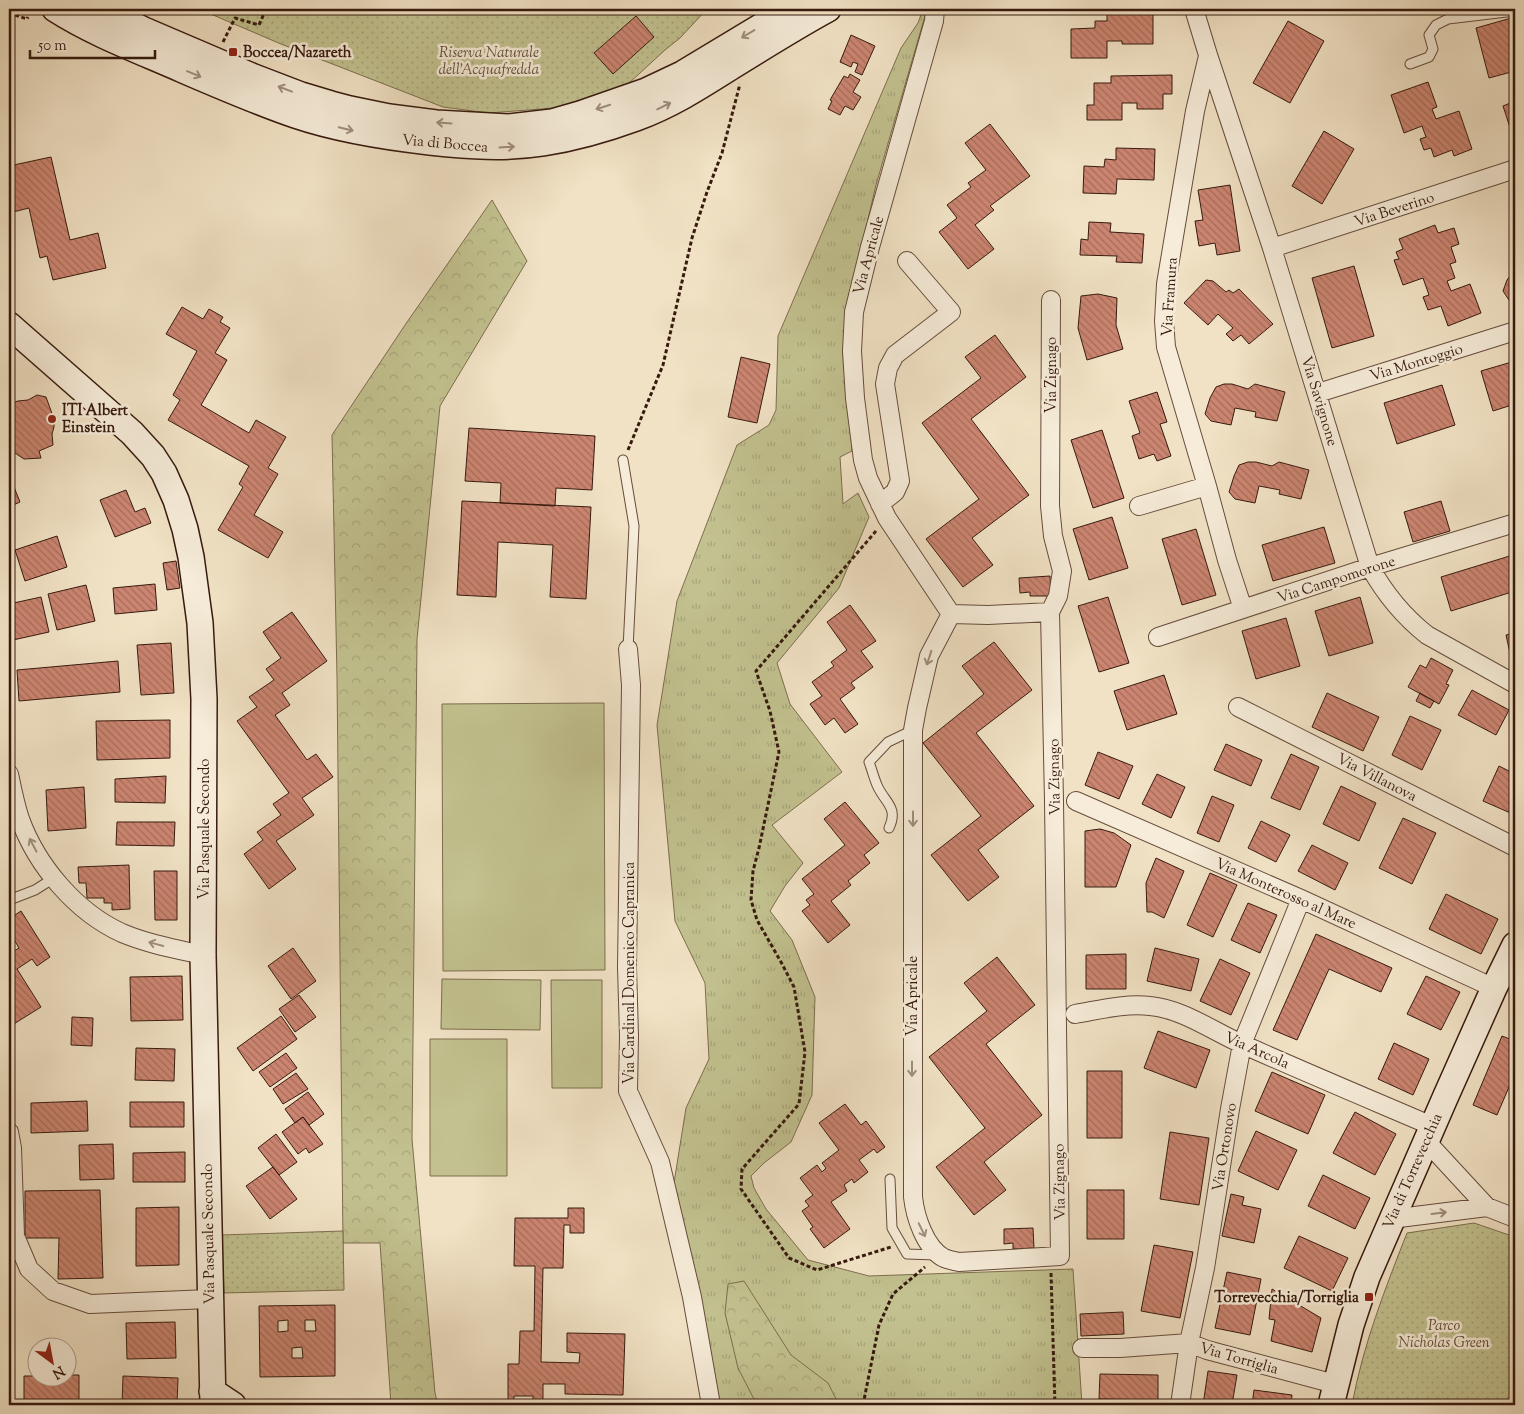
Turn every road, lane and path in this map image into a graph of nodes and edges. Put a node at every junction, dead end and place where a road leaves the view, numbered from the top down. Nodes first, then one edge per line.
1 (55, 9) edge
2 (101, 9) edge
3 (266, 9) edge
4 (790, 9) edge
5 (828, 9) edge
6 (935, 9) edge
7 (1194, 9) edge
8 (1515, 11) edge
9 (9, 13) edge
10 (28, 16) dead end
11 (1208, 55) junction
12 (214, 60) junction
13 (1410, 64) dead end
14 (735, 65) junction
15 (1515, 169) edge
16 (1272, 248) junction
17 (907, 261) dead end
18 (1051, 300) dead end
19 (9, 325) edge
20 (1515, 331) edge
21 (1318, 393) junction
22 (624, 460) joint
23 (1207, 486) junction
24 (1139, 506) dead end
25 (884, 511) junction
26 (1515, 523) edge
27 (1370, 567) junction
28 (1243, 609) junction
29 (1050, 612) junction
30 (951, 614) junction
31 (1158, 637) dead end
32 (628, 649) joint
33 (1515, 684) edge
34 (1238, 707) dead end
35 (913, 730) junction
36 (9, 774) edge
37 (1076, 801) dead end
38 (889, 828) dead end
39 (1515, 847) edge
40 (54, 878) junction
41 (1301, 899) junction
42 (9, 900) edge
43 (1515, 945) edge
44 (203, 955) junction
45 (1494, 988) junction
46 (1075, 1014) dead end
47 (1242, 1044) junction
48 (9, 1132) edge
49 (1429, 1134) junction
50 (890, 1179) dead end
51 (1487, 1208) junction
52 (1515, 1218) edge
53 (1392, 1219) junction
54 (901, 1244) junction
55 (939, 1255) junction
56 (1056, 1257) junction
57 (209, 1299) junction
58 (1189, 1343) junction
59 (1082, 1348) dead end
60 (1333, 1395) edge
61 (212, 1398) edge
62 (233, 1405) edge
63 (711, 1405) edge
64 (863, 1405) edge
65 (1055, 1405) edge
66 (1180, 1405) edge

1 -> 14 main road, Via di Boccea
2 - 12 main road, Via di Boccea
3 - 12 path
4 -> 12 main road, Via di Boccea
5 - 14 main road, Via di Boccea
6 - 25 street, Via Apricale
7 - 11 street, Via Framura
8 - 13 lane
9 - 10 path
11 - 16 street, Via Savignone
11 - 23 street, Via Framura
14 - 22 path
15 - 16 street, Via Beverino
16 - 21 street, Via Savignone
17 - 25 street
18 - 29 street, Via Zignago
19 - 44 main road, Via Pasquale Secondo
20 - 21 street, Via Montoggio
21 - 27 street, Via Savignone
22 - 32 lane
23 - 24 street
23 - 28 street, Via Framura
25 - 30 street, Via Apricale
25 - 54 path
26 - 27 street, Via Campomorone
27 - 28 street, Via Campomorone
27 - 33 street, Via Savignone
28 - 31 street, Via Campomorone
29 - 30 street
29 - 56 street, Via Zignago
30 -> 35 street, Via Apricale
32 - 63 street, Via Cardinal Domenico Capranica
34 - 39 street, Via Villanova
35 - 38 lane
35 -> 55 street, Via Apricale
40 -> 36 street
37 - 41 street, Via Monterosso al Mare
40 - 42 lane
44 -> 40 street
41 - 45 street, Via Monterosso al Mare
41 - 47 street, Via Ortonovo
43 - 45 main road, Via di Torrevecchia
44 - 57 main road, Via Pasquale Secondo
45 - 49 main road, Via di Torrevecchia
46 - 47 street, Via Arcola
47 - 49 street, Via Arcola
47 - 58 street, Via Ortonovo
48 - 57 street
49 - 51 street
49 - 53 main road, Via di Torrevecchia
50 - 54 lane
51 - 52 street
53 -> 51 street
53 - 60 main road, Via di Torrevecchia
54 - 55 lane
55 - 56 street
55 - 64 path
56 - 65 path
57 - 61 main road, Via Pasquale Secondo
58 - 59 street, Via Torriglia
58 - 60 street, Via Torriglia
58 - 66 street, Via Ortonovo
61 - 62 main road

